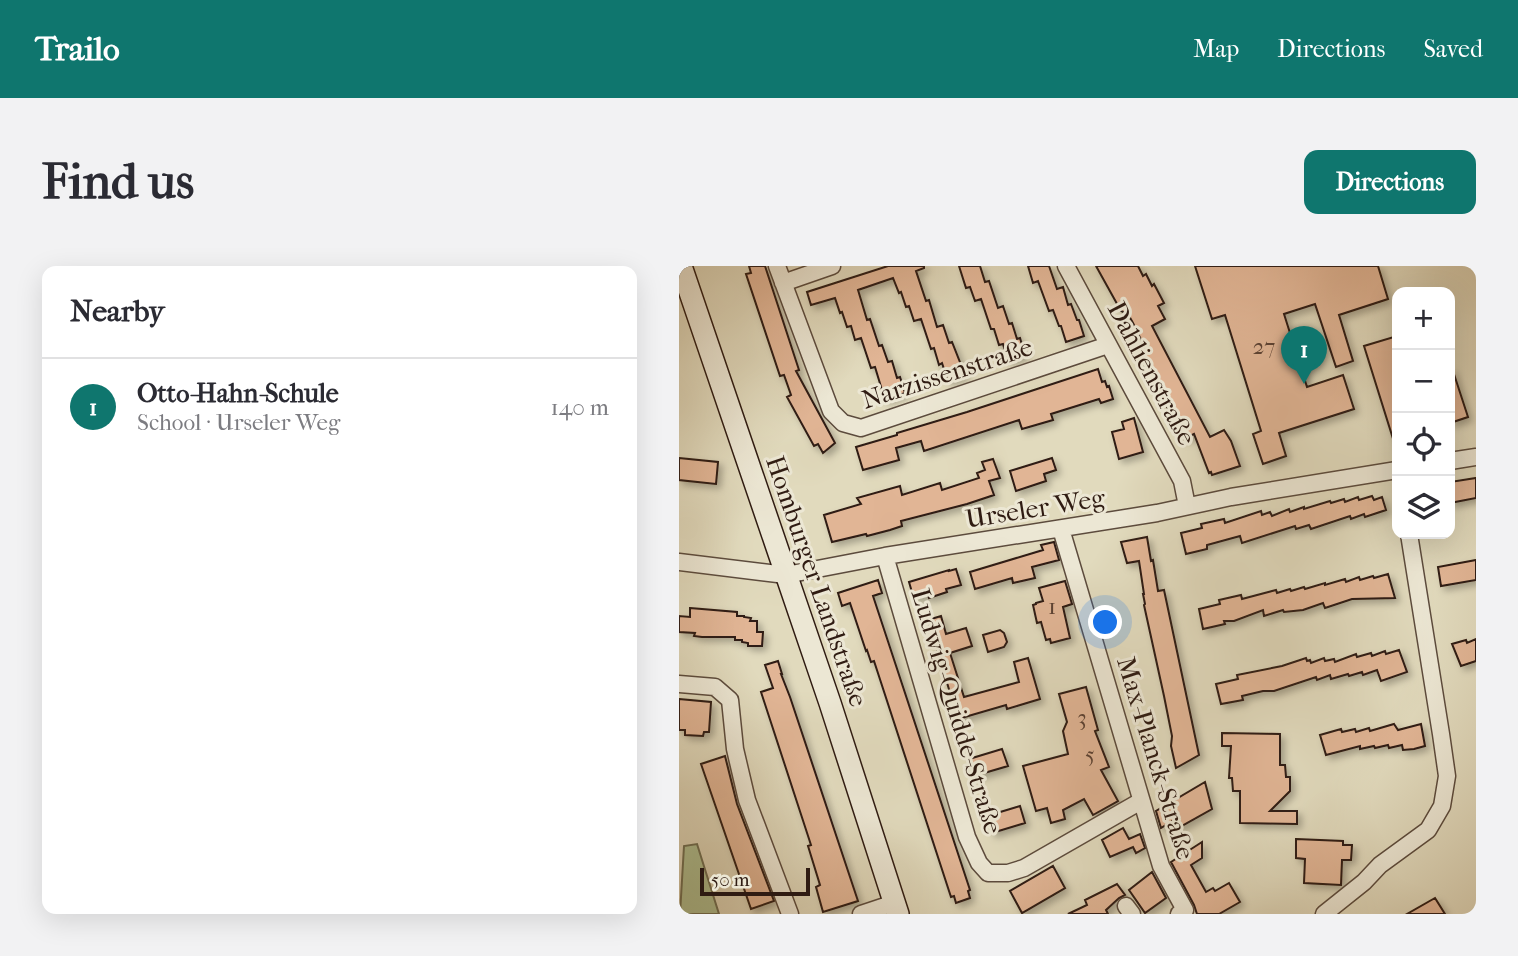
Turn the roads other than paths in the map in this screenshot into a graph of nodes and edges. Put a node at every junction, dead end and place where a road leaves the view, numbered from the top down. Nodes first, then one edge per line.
1 (681, 266) edge
2 (777, 266) edge
3 (832, 266) edge
4 (1066, 266) edge
5 (783, 283) junction
6 (1108, 345) junction
7 (1476, 457) edge
8 (1455, 460) edge
9 (1392, 471) edge
10 (1188, 506) junction
11 (1061, 529) junction
12 (1410, 539) edge
13 (885, 556) junction
14 (679, 562) edge
15 (786, 575) junction
16 (679, 684) edge
17 (1141, 801) junction
18 (896, 909) edge
19 (790, 914) edge
20 (860, 914) edge
21 (1179, 914) edge
22 (1324, 914) edge

1 - 15 street, Homburger Landstraße
2 - 5 street, Narzissenstraße
3 - 5 street
4 - 6 street, Dahlienstraße
5 - 6 street, Narzissenstraße
6 - 10 street, Dahlienstraße
7 - 8 street
9 - 10 street, Urseler Weg
10 - 11 street, Urseler Weg
11 - 13 street, Urseler Weg
11 - 17 street, Max-Planck-Straße
12 - 22 street
13 - 15 street, Urseler Weg
13 - 17 street, Ludwig-Quidde-Straße
14 - 15 street, Urseler Weg
15 - 18 street, Homburger Landstraße
16 - 19 street
17 - 21 street, Max-Planck-Straße
18 - 20 street

